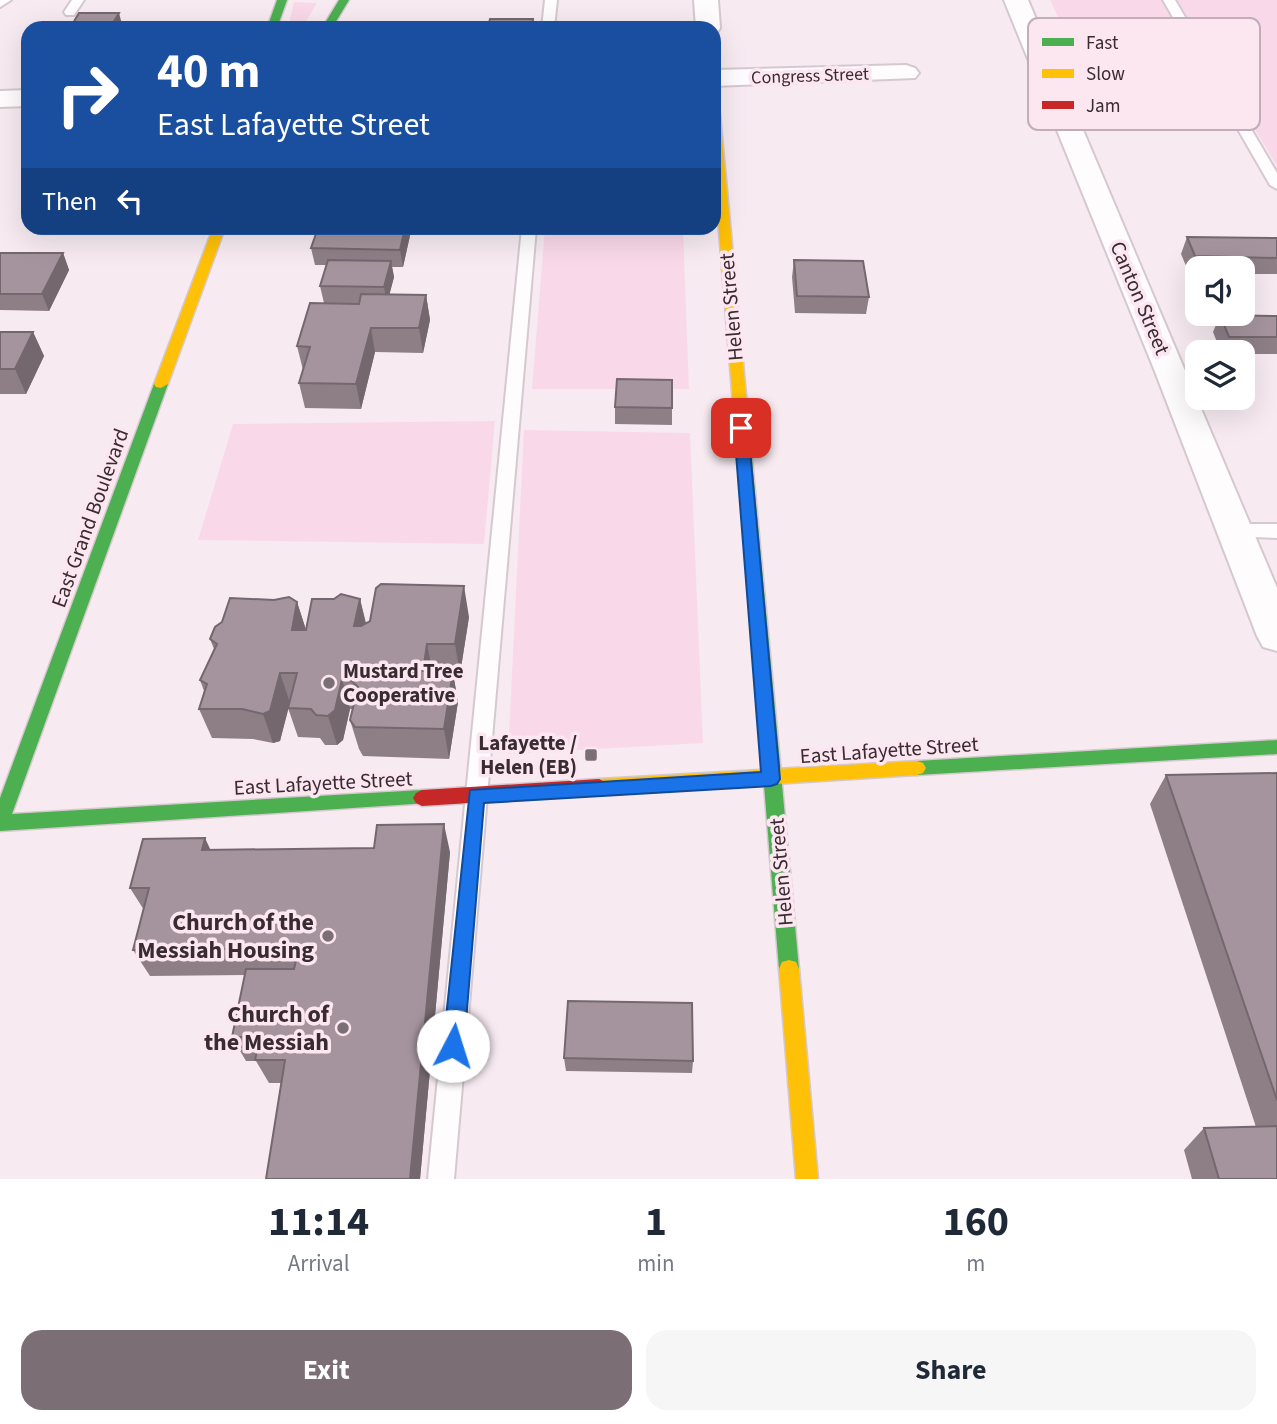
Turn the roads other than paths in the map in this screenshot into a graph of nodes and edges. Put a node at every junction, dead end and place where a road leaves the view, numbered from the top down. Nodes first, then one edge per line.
1 (5, 0) edge
2 (78, 0) edge
3 (282, 0) edge
4 (344, 0) edge
5 (551, 0) edge
6 (706, 0) edge
7 (1016, 0) edge
8 (1169, 0) edge
9 (0, 3) edge
10 (70, 12) dead end
11 (1180, 18) edge
12 (274, 21) edge
13 (331, 21) edge
14 (549, 21) edge
15 (708, 21) edge
16 (1028, 29) edge
17 (906, 73) dead end
18 (721, 78) edge
19 (0, 99) edge
20 (21, 99) edge
21 (1069, 130) edge
22 (1245, 130) edge
23 (1277, 185) edge
24 (721, 187) edge
25 (216, 235) edge
26 (528, 235) edge
27 (1234, 531) junction
28 (1277, 531) edge
29 (1277, 636) edge
30 (1277, 747) edge
31 (771, 779) junction
32 (476, 796) junction
33 (0, 823) edge
34 (441, 1179) edge
35 (807, 1179) edge

1 - 9 lane
2 - 10 lane
3 - 12 street
4 - 13 street
5 - 14 lane
6 - 15 street
7 - 16 street, Canton Street
8 - 11 lane
17 - 18 street, Congress Street
19 - 20 street
21 - 27 street, Canton Street
22 - 23 lane
24 - 31 street, Helen Street
25 - 33 street, East Grand Boulevard
26 - 32 lane
27 - 28 lane
27 - 29 street, Canton Street
30 - 31 street, East Lafayette Street
31 - 32 street, East Lafayette Street
31 - 35 street, Helen Street
32 - 33 street, East Lafayette Street
32 - 34 lane

